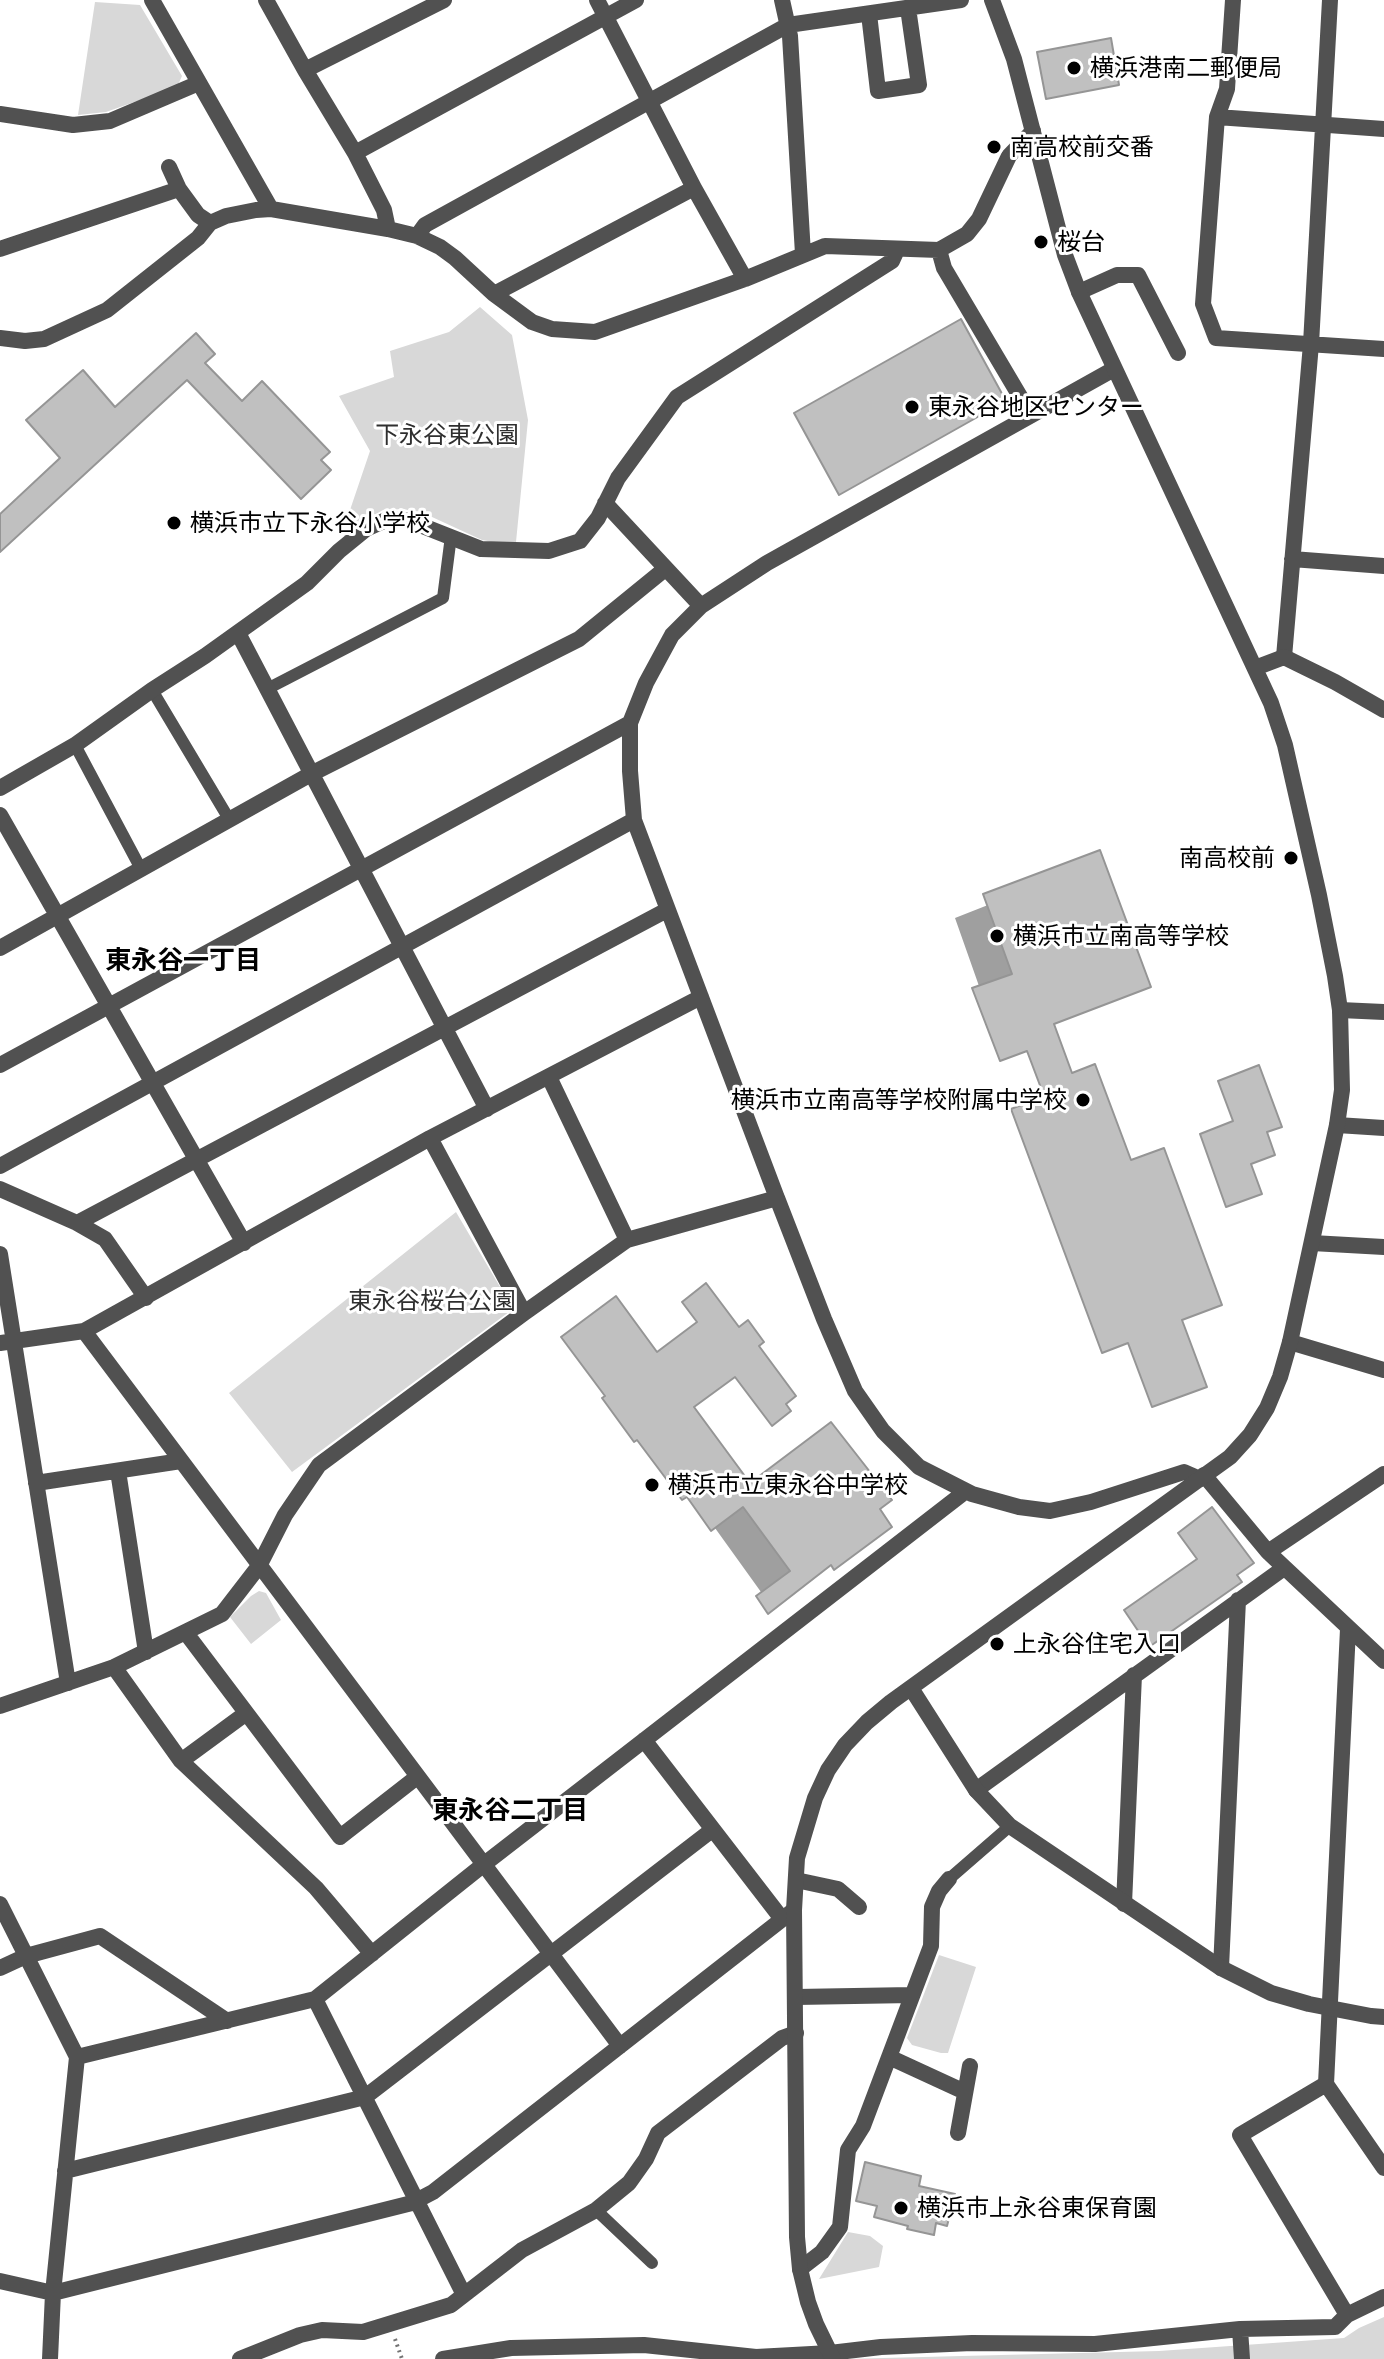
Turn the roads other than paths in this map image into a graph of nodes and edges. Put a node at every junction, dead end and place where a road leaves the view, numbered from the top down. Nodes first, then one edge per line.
1 (152, 0) edge
2 (266, 0) edge
3 (444, 0) edge
4 (597, 0) edge
5 (636, 0) edge
6 (782, 0) edge
7 (961, 0) edge
8 (992, 0) edge
9 (1233, 0) edge
10 (1330, 0) edge
11 (908, 8) junction
12 (876, 9) edge
13 (605, 16) junction
14 (788, 25) junction
15 (305, 70) junction
16 (199, 83) junction
17 (649, 100) junction
18 (0, 114) edge
19 (1217, 117) junction
20 (1323, 125) junction
21 (1384, 129) edge
22 (1033, 131) junction
23 (355, 153) junction
24 (169, 167) dead end
25 (694, 188) junction
26 (179, 189) junction
27 (271, 209) junction
28 (210, 223) junction
29 (388, 229) junction
30 (417, 236) junction
31 (0, 249) edge
32 (897, 250) junction
33 (939, 250) junction
34 (803, 254) junction
35 (745, 279) junction
36 (1079, 292) junction
37 (494, 294) junction
38 (0, 338) edge
39 (1311, 344) junction
40 (1384, 349) edge
41 (1178, 353) dead end
42 (1114, 369) junction
43 (1031, 415) junction
44 (605, 503) junction
45 (451, 536) junction
46 (1292, 559) junction
47 (1384, 566) edge
48 (665, 569) junction
49 (701, 606) junction
50 (238, 633) junction
51 (1284, 657) junction
52 (1255, 668) junction
53 (267, 689) junction
54 (152, 690) junction
55 (1384, 710) edge
56 (630, 723) junction
57 (75, 745) junction
58 (311, 774) junction
59 (0, 788) edge
60 (0, 815) edge
61 (229, 819) junction
62 (634, 820) junction
63 (141, 869) junction
64 (361, 869) junction
65 (667, 910) junction
66 (58, 917) junction
67 (402, 947) junction
68 (0, 948) edge
69 (701, 997) junction
70 (109, 1006) junction
71 (1340, 1010) junction
72 (1384, 1012) edge
73 (444, 1028) junction
74 (0, 1065) edge
75 (549, 1077) junction
76 (152, 1083) junction
77 (487, 1109) junction
78 (1337, 1125) junction
79 (1384, 1128) edge
80 (430, 1138) junction
81 (197, 1160) junction
82 (0, 1166) edge
83 (0, 1189) edge
84 (777, 1198) junction
85 (77, 1223) junction
86 (627, 1240) junction
87 (244, 1243) junction
88 (1312, 1243) junction
89 (1384, 1247) edge
90 (0, 1254) edge
91 (146, 1298) junction
92 (524, 1313) junction
93 (84, 1331) junction
94 (6, 1342) edge
95 (1290, 1342) junction
96 (1384, 1370) edge
97 (181, 1461) junction
98 (118, 1471) junction
99 (1384, 1474) edge
100 (1202, 1477) junction
101 (36, 1483) junction
102 (966, 1491) junction
103 (1268, 1552) junction
104 (259, 1566) junction
105 (1284, 1568) junction
106 (1238, 1600) junction
107 (1348, 1629) junction
108 (186, 1633) junction
109 (146, 1652) junction
110 (1384, 1661) edge
111 (114, 1667) junction
112 (1134, 1675) junction
113 (68, 1683) junction
114 (911, 1688) junction
115 (0, 1706) edge
116 (245, 1714) junction
117 (644, 1740) junction
118 (181, 1761) junction
119 (417, 1777) junction
120 (976, 1790) junction
121 (1010, 1826) junction
122 (712, 1830) junction
123 (483, 1865) junction
124 (949, 1879) joint
125 (796, 1880) junction
126 (0, 1904) edge
127 (1124, 1904) junction
128 (859, 1907) dead end
129 (788, 1915) junction
130 (372, 1954) junction
131 (550, 1955) junction
132 (26, 1956) junction
133 (0, 1968) edge
134 (1221, 1968) junction
135 (912, 1995) junction
136 (796, 1997) junction
137 (315, 1999) junction
138 (1330, 2009) junction
139 (1384, 2017) edge
140 (227, 2021) junction
141 (796, 2033) junction
142 (620, 2046) junction
143 (77, 2057) junction
144 (889, 2057) junction
145 (970, 2066) dead end
146 (1326, 2084) junction
147 (965, 2092) junction
148 (365, 2097) junction
149 (958, 2133) dead end
150 (1384, 2168) edge
151 (65, 2171) junction
152 (417, 2200) junction
153 (596, 2210) junction
154 (652, 2263) dead end
155 (800, 2269) junction
156 (0, 2281) edge
157 (53, 2293) junction
158 (464, 2295) junction
159 (1384, 2297) edge
160 (1347, 2315) junction
161 (1240, 2329) junction
162 (832, 2356) edge
163 (50, 2359) edge
164 (240, 2359) edge
165 (443, 2359) edge
166 (1242, 2359) edge

1 - 16 street
2 - 15 street
3 - 15 street
4 - 13 street
5 - 13 street
6 - 14 street
7 - 11 street
8 - 22 street
9 - 19 street
10 - 20 street
11 - 12 street
11 - 12 street
12 - 14 street
13 - 17 street
13 - 23 street
14 - 17 street
14 - 34 street
15 - 23 street
16 - 18 street
16 - 27 street
17 - 25 street
17 - 30 street
19 - 20 street
19 - 39 street
20 - 21 street
20 - 39 street
22 - 33 street
22 - 36 street
23 - 29 street
24 - 26 street
25 - 35 street
25 - 37 street
26 - 28 street
26 - 31 street
27 - 28 street
27 - 29 street
28 - 38 street
29 - 30 street
30 - 37 street
32 - 33 street
32 - 34 street
32 - 44 street
33 - 43 street
34 - 35 street
35 - 37 street
36 - 41 street
36 - 42 street
39 - 40 street
39 - 46 street
42 - 43 street
42 - 52 street
43 - 49 street
44 - 45 street
44 - 48 street
45 - 50 street
45 - 53 lane
46 - 47 street
46 - 51 street
48 - 49 street
48 - 58 street
49 - 56 street
50 - 53 street
50 - 54 street
51 - 52 street
51 - 55 street
52 - 71 street
53 - 58 street
54 - 57 street
54 - 61 lane
56 - 62 street
56 - 64 street
57 - 59 street
57 - 63 lane
58 - 61 street
58 - 64 street
60 - 66 street
61 - 63 street
62 - 65 street
62 - 67 street
63 - 66 street
64 - 67 street
64 - 70 street
65 - 69 street
65 - 73 street
66 - 68 street
66 - 70 street
67 - 73 street
67 - 76 street
69 - 75 street
69 - 84 street
70 - 74 street
70 - 76 street
71 - 72 street
71 - 78 street
73 - 77 street
73 - 81 street
75 - 77 street
75 - 86 street
76 - 81 street
76 - 82 street
77 - 80 street
78 - 79 street
78 - 88 street
80 - 87 street
80 - 92 street
81 - 85 street
81 - 87 street
83 - 85 street
84 - 86 street
84 - 102 street
85 - 91 street
86 - 92 street
87 - 91 street
88 - 89 street
88 - 95 street
90 - 94 street
91 - 93 street
92 - 104 street
93 - 94 street
93 - 97 street
94 - 101 street
95 - 96 street
95 - 100 street
97 - 98 street
97 - 104 street
98 - 101 street
98 - 109 street
99 - 103 street
100 - 102 street
100 - 103 street
100 - 114 street
101 - 113 street
102 - 117 street
103 - 105 street
104 - 108 street
104 - 119 street
105 - 106 street
105 - 107 street
106 - 112 street
106 - 134 street
107 - 110 street
107 - 138 street
108 - 109 street
108 - 116 street
109 - 111 street
111 - 113 street
111 - 118 street
112 - 120 street
112 - 127 street
113 - 115 street
114 - 120 street
114 - 125 street
116 - 118 street
116 - 119 street
117 - 122 street
117 - 123 street
118 - 130 street
119 - 123 street
120 - 121 street
121 - 124 lane
121 - 127 street
122 - 129 street
122 - 131 street
123 - 130 street
123 - 131 street
124 - 135 street
125 - 128 street
125 - 129 street
126 - 132 street
127 - 134 street
129 - 136 street
129 - 142 street
130 - 137 street
131 - 142 street
131 - 148 street
132 - 133 street
132 - 140 street
132 - 143 street
134 - 138 street
135 - 136 street
135 - 144 street
136 - 141 street
137 - 140 street
137 - 148 street
138 - 139 street
138 - 146 street
140 - 143 street
141 - 153 street
141 - 155 street
142 - 152 street
143 - 151 street
144 - 147 street
144 - 155 street
145 - 147 street
146 - 150 street
146 - 160 street
147 - 149 street
148 - 151 street
148 - 152 street
151 - 157 street
152 - 157 street
152 - 158 street
153 - 154 lane
153 - 158 street
155 - 162 street
156 - 157 street
157 - 163 street
158 - 164 street
159 - 160 street
160 - 161 street
161 - 162 street
161 - 166 street
162 - 165 street

